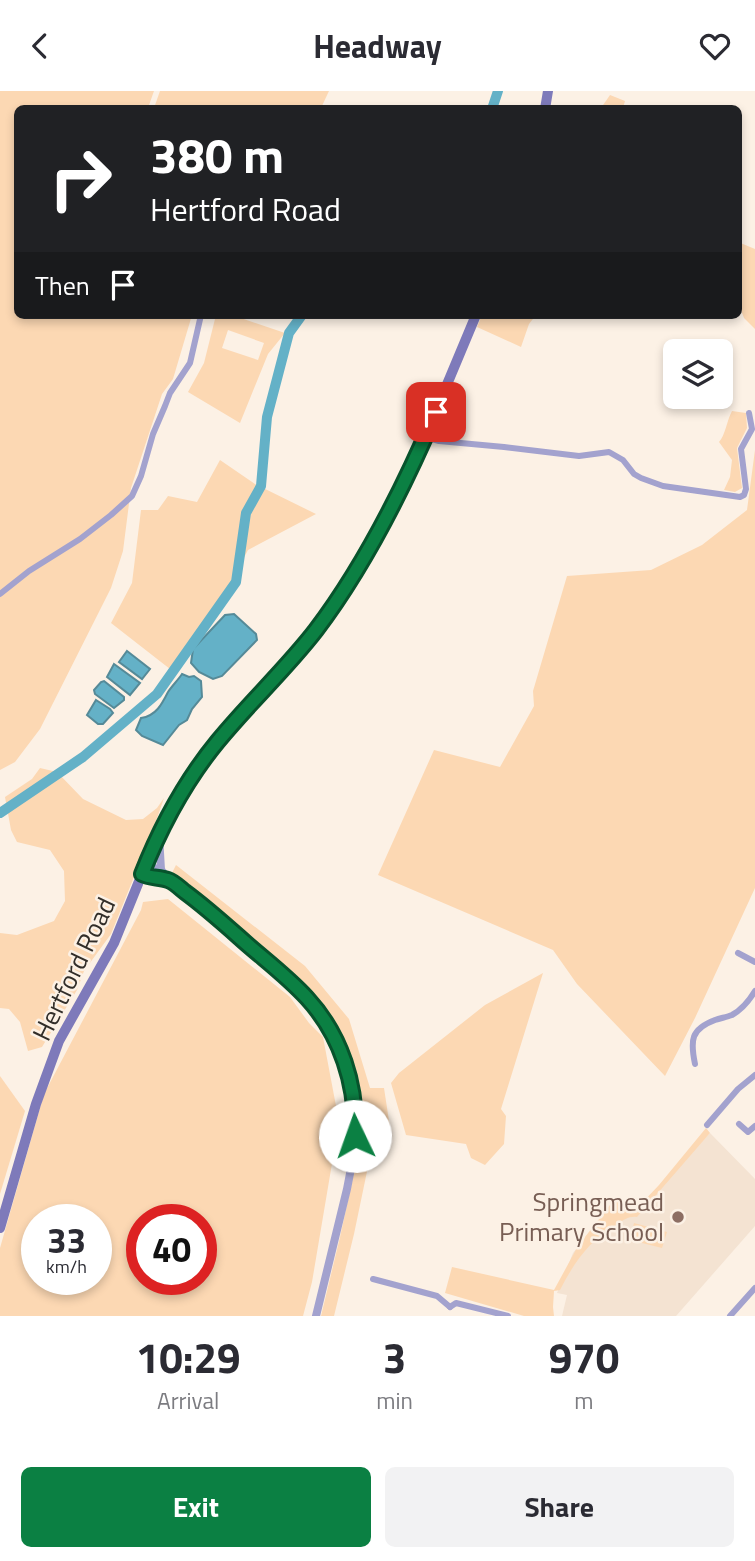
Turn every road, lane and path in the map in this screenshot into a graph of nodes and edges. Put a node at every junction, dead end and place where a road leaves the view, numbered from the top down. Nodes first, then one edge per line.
1 (200, 319) edge
2 (473, 319) edge
3 (749, 413) dead end
4 (425, 437) junction
5 (0, 594) edge
6 (159, 832) junction
7 (144, 870) junction
8 (161, 870) junction
9 (170, 880) junction
10 (738, 953) dead end
11 (755, 962) edge
12 (755, 991) edge
13 (695, 1064) dead end
14 (755, 1075) edge
15 (738, 1124) dead end
16 (707, 1125) dead end
17 (755, 1126) edge
18 (0, 1227) edge
19 (373, 1279) dead end
20 (755, 1288) edge
21 (450, 1307) junction
22 (316, 1316) edge
23 (447, 1316) edge
24 (508, 1316) edge
25 (730, 1316) edge

1 - 5 street
2 - 4 main road, Hertford Road
3 - 4 street
4 - 6 main road, Hertford Road
6 - 7 main road, Hertford Road
6 - 8 street
7 - 8 street
7 - 9 street
7 - 18 main road, Hertford Road
8 - 9 street
9 - 22 street
10 - 11 street
12 - 13 street
14 - 16 street
15 - 17 street
19 - 21 street
20 - 25 street
21 - 23 street
21 - 24 street

